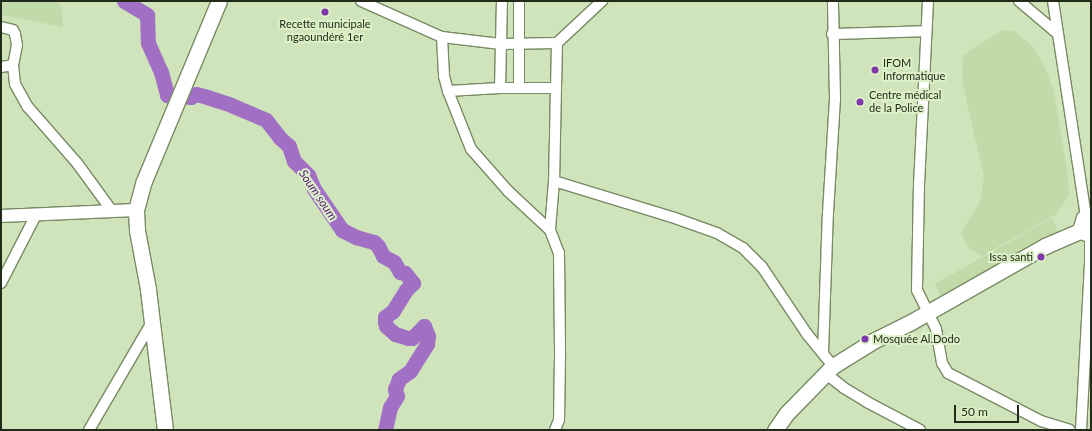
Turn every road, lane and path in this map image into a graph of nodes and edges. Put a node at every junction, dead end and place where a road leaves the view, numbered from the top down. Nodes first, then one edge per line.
1 (219, 1) edge
2 (361, 1) edge
3 (502, 1) edge
4 (519, 1) edge
5 (602, 1) edge
6 (833, 1) edge
7 (928, 1) edge
8 (1019, 1) edge
9 (1053, 1) edge
10 (1, 27) edge
11 (926, 31) junction
12 (832, 34) junction
13 (1058, 34) junction
14 (442, 37) junction
15 (520, 43) junction
16 (557, 43) junction
17 (501, 44) junction
18 (13, 65) junction
19 (1, 67) edge
20 (500, 88) junction
21 (520, 88) junction
22 (556, 88) junction
23 (448, 91) junction
24 (554, 181) junction
25 (136, 210) junction
26 (112, 211) junction
27 (36, 215) junction
28 (1, 216) edge
29 (1088, 226) edge
30 (550, 230) junction
31 (1, 283) edge
32 (927, 312) junction
33 (152, 322) junction
34 (823, 353) junction
35 (829, 370) junction
36 (89, 430) edge
37 (165, 430) edge
38 (555, 430) edge
39 (775, 430) edge
40 (920, 430) edge
41 (1070, 430) edge
42 (1081, 430) edge

1 - 25 main road
2 - 14 street
3 - 17 street
4 - 15 street
5 - 16 street
6 - 12 street
7 - 11 street
8 - 13 street
9 - 13 street
10 - 18 street
11 - 12 street
11 - 32 street
12 - 34 street
13 - 29 street
14 - 17 street
14 - 23 street
15 - 16 street
15 - 17 street
15 - 21 street
16 - 22 street
17 - 20 street
18 - 19 street
18 - 26 street
20 - 21 street
20 - 23 street
21 - 22 street
22 - 24 street
23 - 30 street
24 - 30 street
24 - 34 street
25 - 26 street
25 - 33 main road
26 - 27 street
27 - 28 street
27 - 31 street
29 - 32 main road
29 - 42 street
30 - 38 street
32 - 35 main road
32 - 41 street
33 - 36 street
33 - 37 main road
34 - 35 street
35 - 39 main road
35 - 40 street

